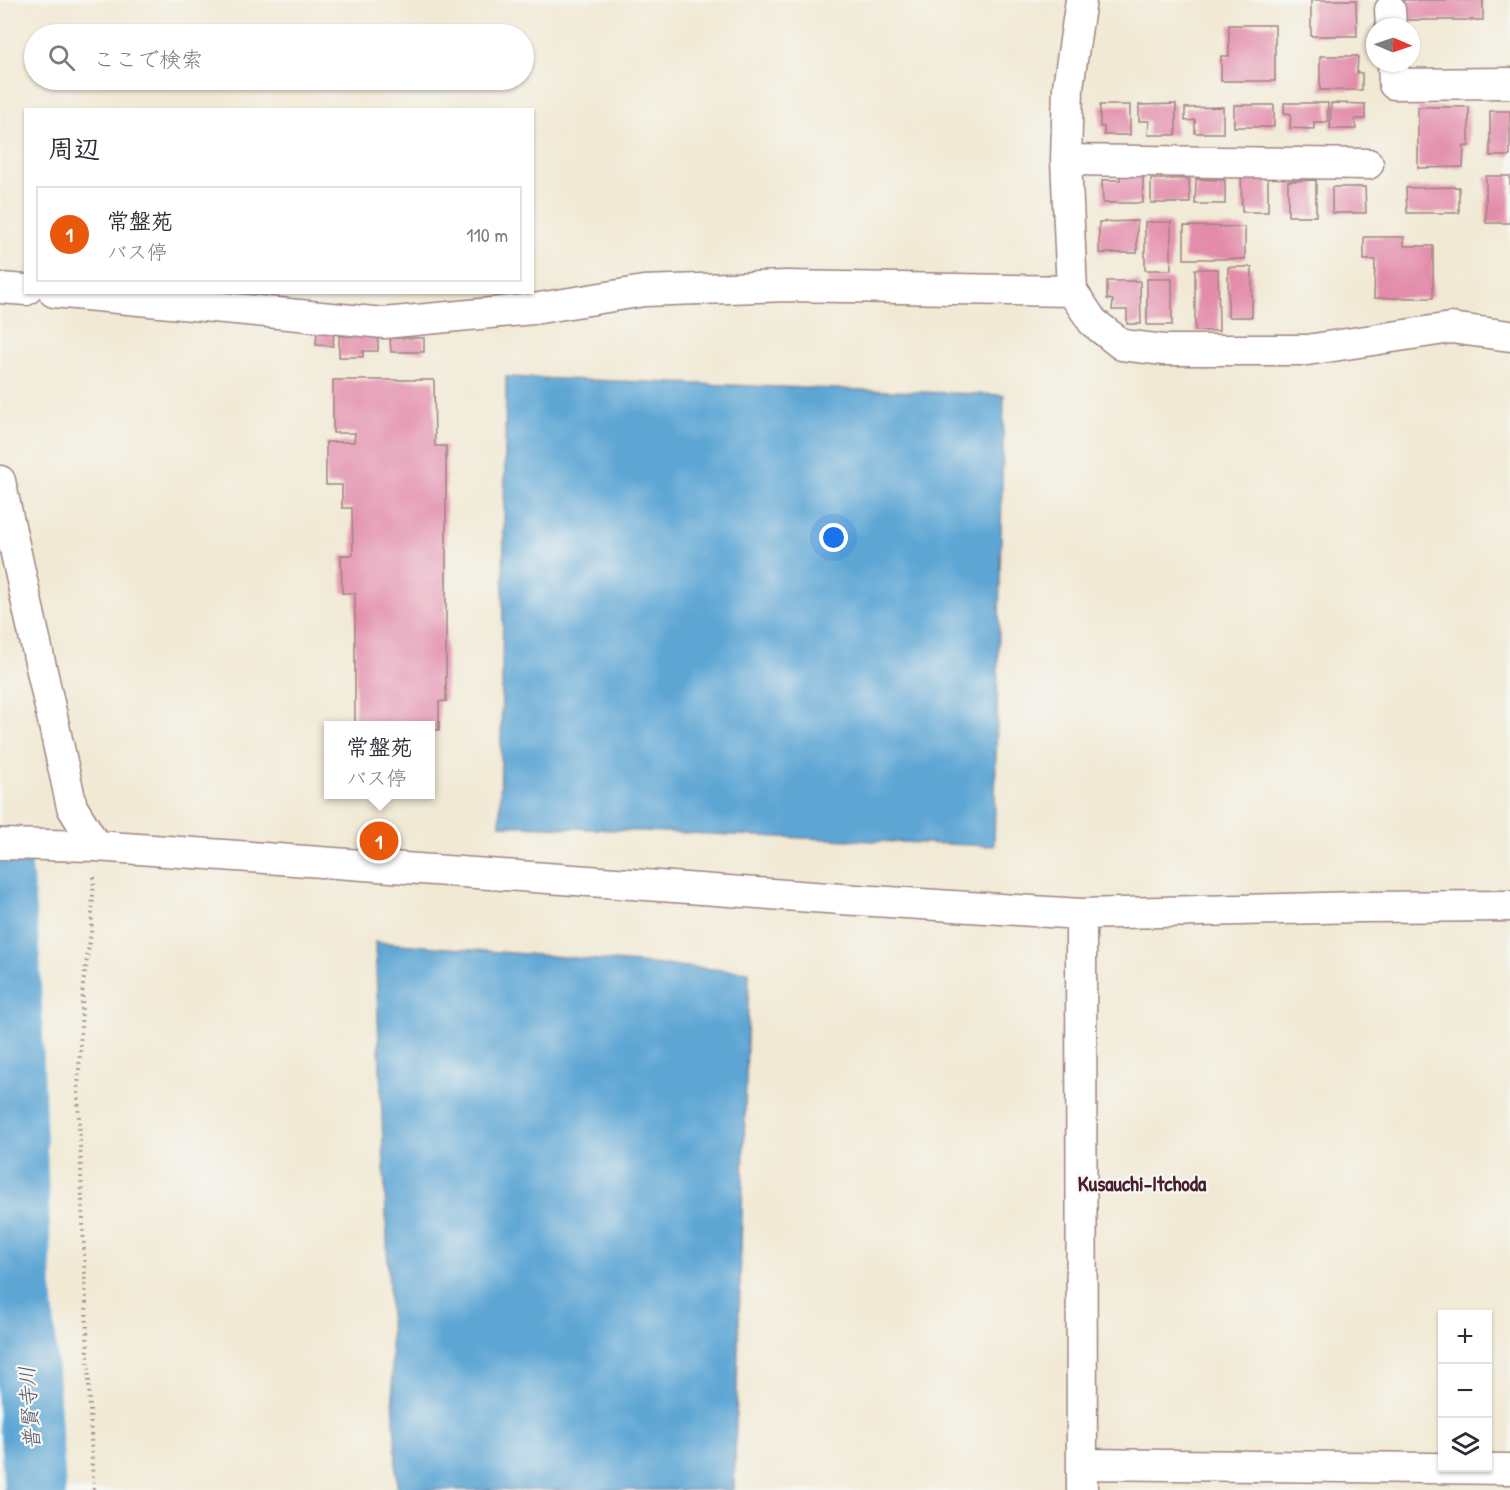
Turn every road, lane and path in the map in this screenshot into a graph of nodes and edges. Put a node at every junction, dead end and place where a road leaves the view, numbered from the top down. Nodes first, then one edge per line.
1 (1081, 0) edge
2 (1393, 72) edge
3 (1510, 83) edge
4 (1066, 160) junction
5 (1368, 164) dead end
6 (0, 288) edge
7 (24, 290) edge
8 (1072, 291) junction
9 (75, 294) edge
10 (1510, 336) edge
11 (0, 481) edge
12 (0, 844) edge
13 (96, 846) junction
14 (1510, 906) edge
15 (1081, 914) junction
16 (1510, 1469) edge
17 (1083, 1477) edge
18 (94, 1490) edge

1 - 4 street
2 - 3 street
4 - 5 street
4 - 8 street
6 - 7 street
8 - 9 street
8 - 10 street
11 - 13 street
12 - 13 street
13 - 15 street
13 - 18 path
14 - 15 street
15 - 17 street
16 - 17 street

